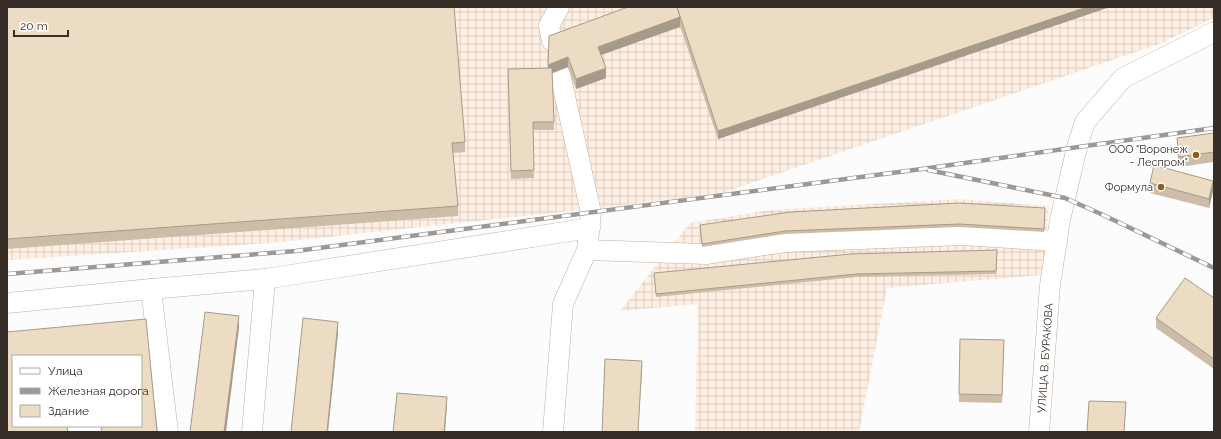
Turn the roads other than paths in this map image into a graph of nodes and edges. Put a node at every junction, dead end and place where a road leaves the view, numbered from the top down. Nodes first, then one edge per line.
1 (559, 7) edge
2 (1214, 32) edge
3 (552, 41) edge
4 (560, 74) edge
5 (590, 228) junction
6 (1057, 242) junction
7 (587, 250) junction
8 (264, 279) junction
9 (151, 289) junction
10 (7, 303) edge
11 (168, 432) edge
12 (252, 432) edge
13 (553, 432) edge
14 (1039, 432) edge

1 - 3 street
2 - 6 street, УЛИЦА В. БУРАКОВА
4 - 5 street
5 - 7 street
5 - 8 street
6 - 7 street
6 - 14 street, УЛИЦА В. БУРАКОВА
7 - 13 street
8 - 9 street
8 - 12 street
9 - 10 street
9 - 11 street

